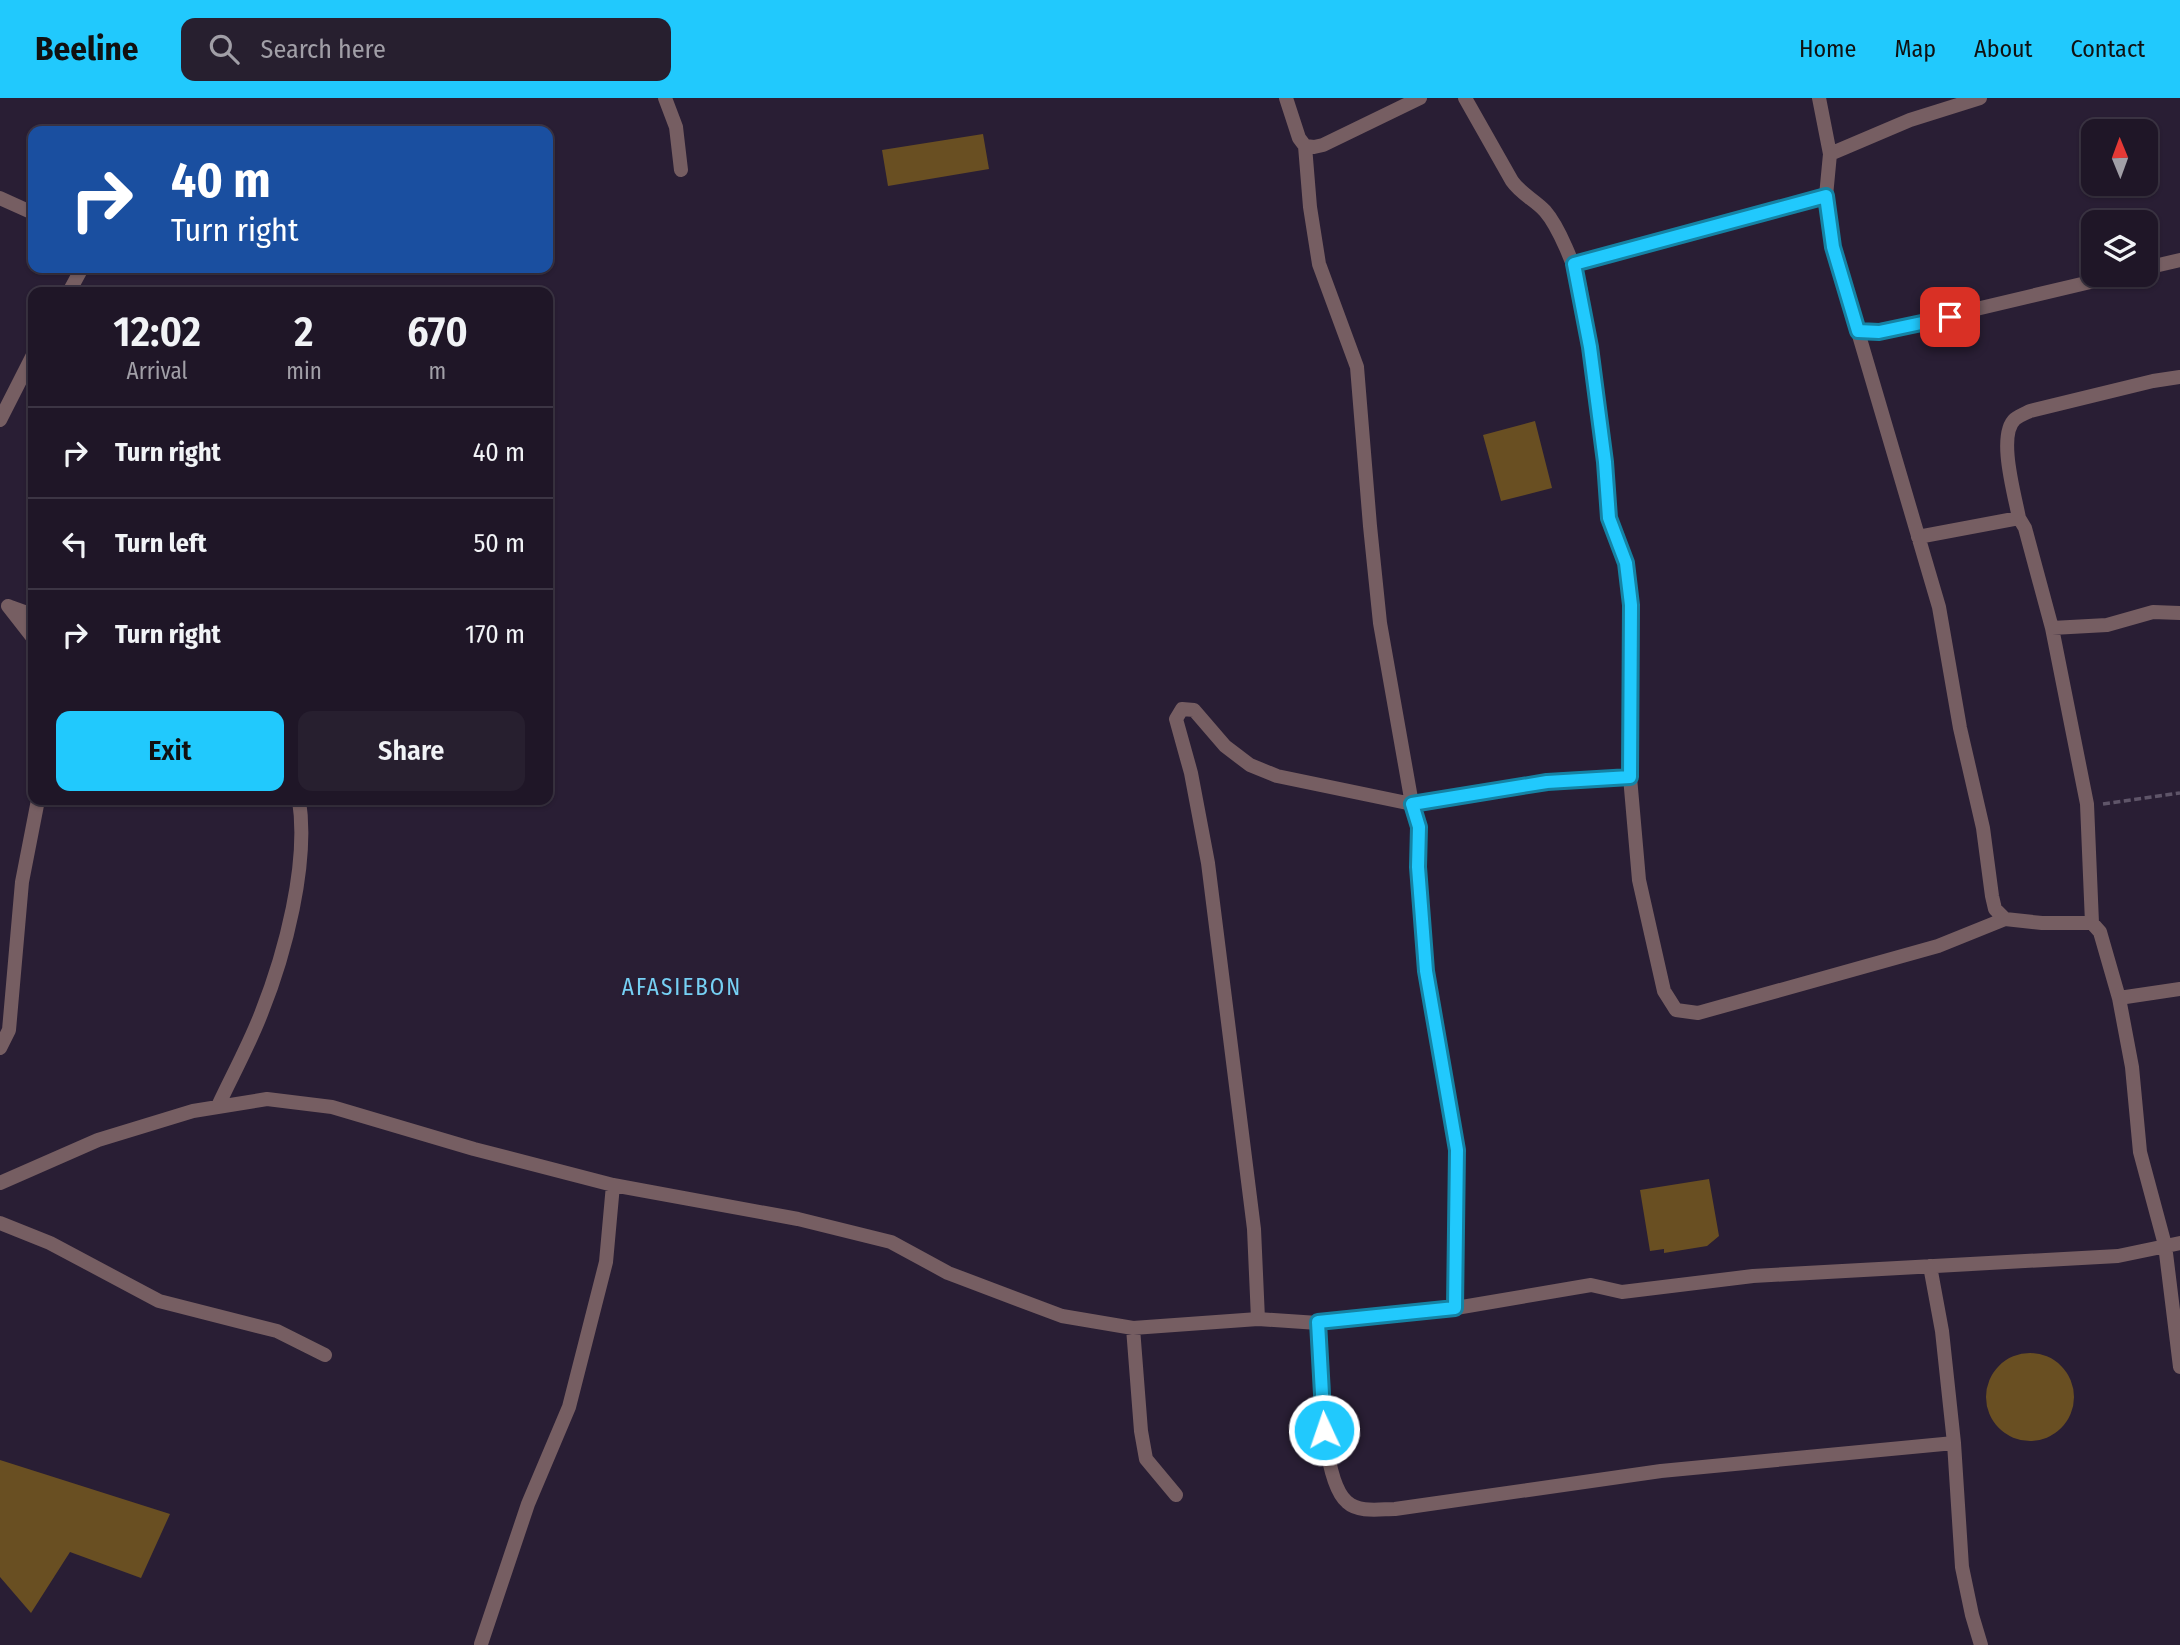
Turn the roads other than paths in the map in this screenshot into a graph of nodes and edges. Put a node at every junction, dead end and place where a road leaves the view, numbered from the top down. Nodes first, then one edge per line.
1 (665, 98) edge
2 (1286, 98) edge
3 (1420, 98) edge
4 (1465, 98) edge
5 (1819, 98) edge
6 (1980, 98) edge
7 (1305, 146) junction
8 (1830, 154) junction
9 (681, 170) dead end
10 (1826, 196) junction
11 (0, 198) edge
12 (28, 212) edge
13 (2180, 260) edge
14 (1574, 264) junction
15 (2158, 265) edge
16 (2081, 284) edge
17 (1858, 331) junction
18 (28, 365) edge
19 (2180, 377) edge
20 (0, 420) edge
21 (2019, 518) junction
22 (1918, 537) junction
23 (4, 604) edge
24 (2180, 612) edge
25 (28, 613) edge
26 (2052, 628) junction
27 (28, 632) edge
28 (1630, 777) junction
29 (1412, 804) junction
30 (37, 805) edge
31 (300, 805) edge
32 (2005, 919) junction
33 (2092, 923) junction
34 (2180, 989) edge
35 (2119, 998) junction
36 (0, 1048) edge
37 (218, 1107) junction
38 (0, 1183) edge
39 (613, 1185) junction
40 (0, 1223) edge
41 (2180, 1243) edge
42 (2165, 1245) junction
43 (1930, 1266) junction
44 (1455, 1308) junction
45 (1258, 1319) junction
46 (1318, 1322) junction
47 (1133, 1328) junction
48 (325, 1355) dead end
49 (2180, 1367) edge
50 (1954, 1443) junction
51 (1176, 1495) dead end
52 (481, 1644) edge
53 (1981, 1645) edge

1 - 9 street
2 - 7 street
3 - 7 street
4 - 14 street
5 - 8 street
6 - 8 street
7 - 29 street
8 - 10 street
10 - 14 street
10 - 17 street
11 - 12 street
13 - 15 street
14 - 28 street
16 - 17 street
17 - 22 street
18 - 20 street
19 - 21 street
21 - 22 street
21 - 26 street
22 - 32 street
23 - 25 street
23 - 27 street
24 - 26 street
26 - 33 street
28 - 29 street
28 - 32 street
29 - 44 street
29 - 45 street
30 - 36 street
31 - 37 street
32 - 33 street
33 - 35 street
34 - 35 street
35 - 42 street
37 - 38 street
37 - 39 street
39 - 47 street
39 - 52 street
40 - 48 street
41 - 42 street
42 - 43 street
42 - 49 street
43 - 44 street
43 - 50 street
44 - 46 street
45 - 46 street
45 - 47 street
46 - 50 street
47 - 51 street
50 - 53 street

